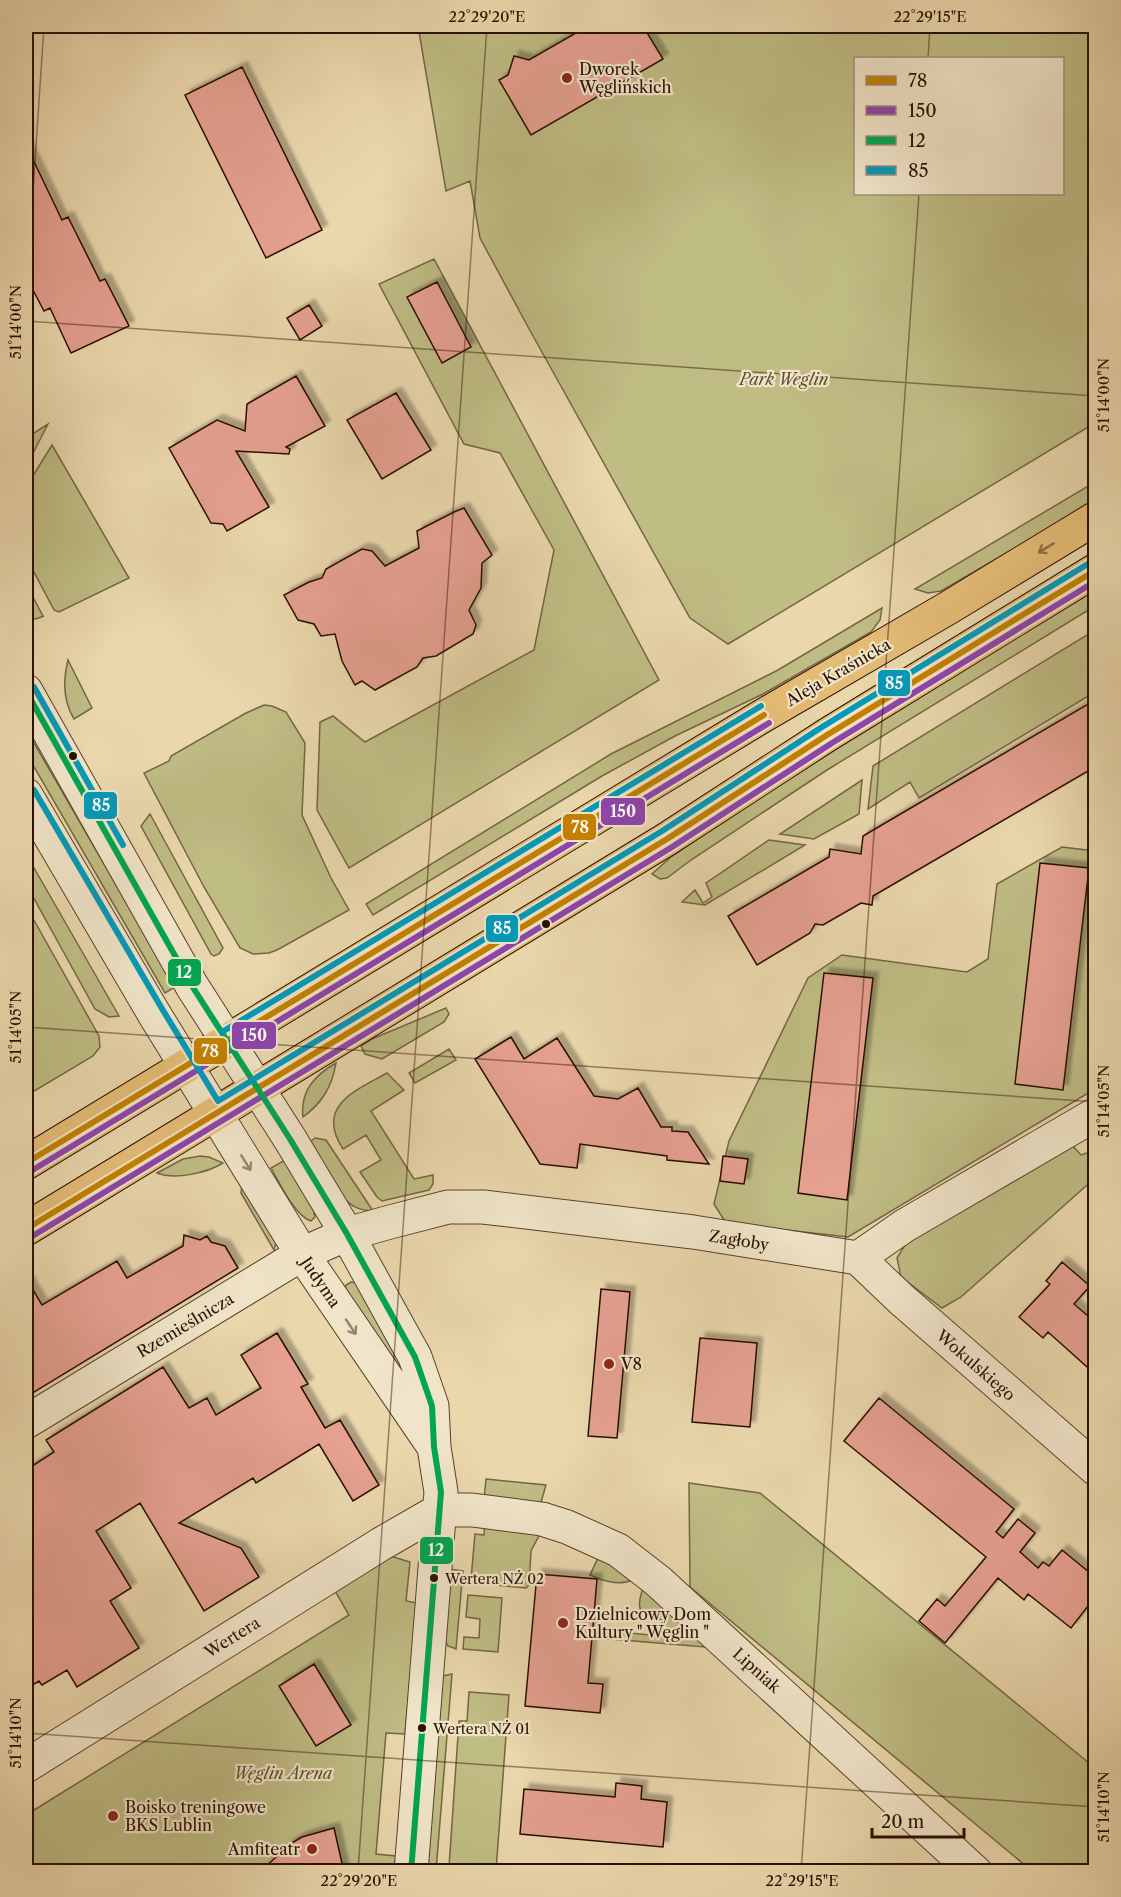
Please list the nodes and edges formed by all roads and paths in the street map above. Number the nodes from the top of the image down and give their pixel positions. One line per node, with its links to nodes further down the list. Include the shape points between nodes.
1 (1095, 518): 5 (main road, Aleja Kraśnicka, one-way to 5)
2 (1095, 570): 7 (main road, via 666,839)
3 (26, 691): 5 (street, Judyma, via 192,986)
4 (26, 795): 6 (street, Judyma)
5 (227, 1040): 6 (main road, Aleja Kraśnicka); 7 (street, Judyma)
6 (186, 1065): 8 (street, Judyma); 10 (main road, Aleja Kraśnicka)
7 (257, 1088): 8 (main road); 12 (street, Judyma)
8 (215, 1113): 11 (main road); 13 (street, Judyma, one-way to 13)
9 (1095, 1114): 14 (street, via 904,1226)
10 (26, 1163)
11 (26, 1229)
12 (347, 1234): 13 (street, Rzemieślnicza); 14 (street, Zagłoby, via 448,1207 483,1207 693,1232); 16 (street, Judyma, via 415,1357 432,1406)
13 (302, 1254): 15 (street, Rzemieślnicza); 16 (street, Judyma, one-way to 16)
14 (858, 1258): 17 (street, Wokulskiego)
15 (26, 1422)
16 (434, 1447): 18 (street, Judyma)
17 (1095, 1469)
18 (440, 1510): 19 (street, Wertera); 20 (street, Judyma); 21 (street, Lipniak, via 542,1519 618,1550 658,1581)
19 (26, 1766)
20 (411, 1872)
21 (975, 1872)

